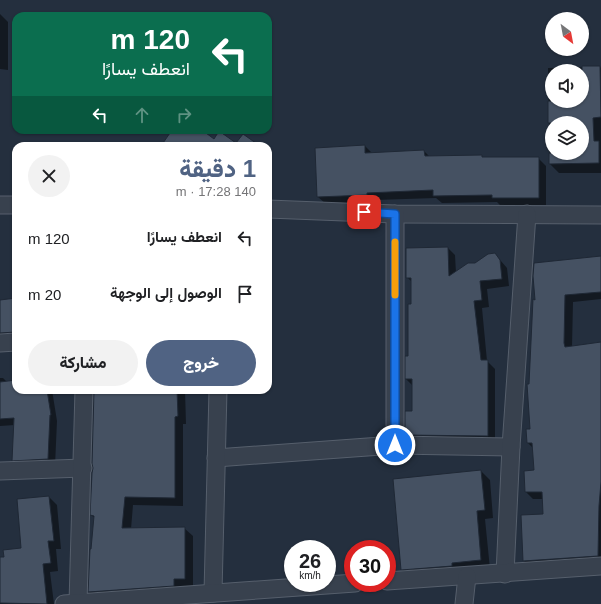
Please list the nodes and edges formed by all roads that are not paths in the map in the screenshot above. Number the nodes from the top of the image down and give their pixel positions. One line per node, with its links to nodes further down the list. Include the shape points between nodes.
1 (0, 205): 2 (street)
2 (12, 206)
3 (272, 209): 4 (street)
4 (395, 214): 5 (street); 11 (street)
5 (527, 214): 6 (street); 12 (street)
6 (601, 215)
7 (12, 342): 8 (street)
8 (0, 343)
9 (84, 394): 14 (street)
10 (218, 394): 13 (street)
11 (395, 445): 12 (street); 13 (street)
12 (511, 447): 17 (street)
13 (216, 458): 21 (street)
14 (83, 468): 15 (street); 22 (street)
15 (0, 471)
16 (601, 566): 17 (street)
17 (505, 574): 18 (street)
18 (467, 576): 19 (street); 23 (street)
19 (396, 580)
20 (344, 584): 21 (street)
21 (213, 593): 22 (street)
22 (71, 603)
23 (464, 604)

